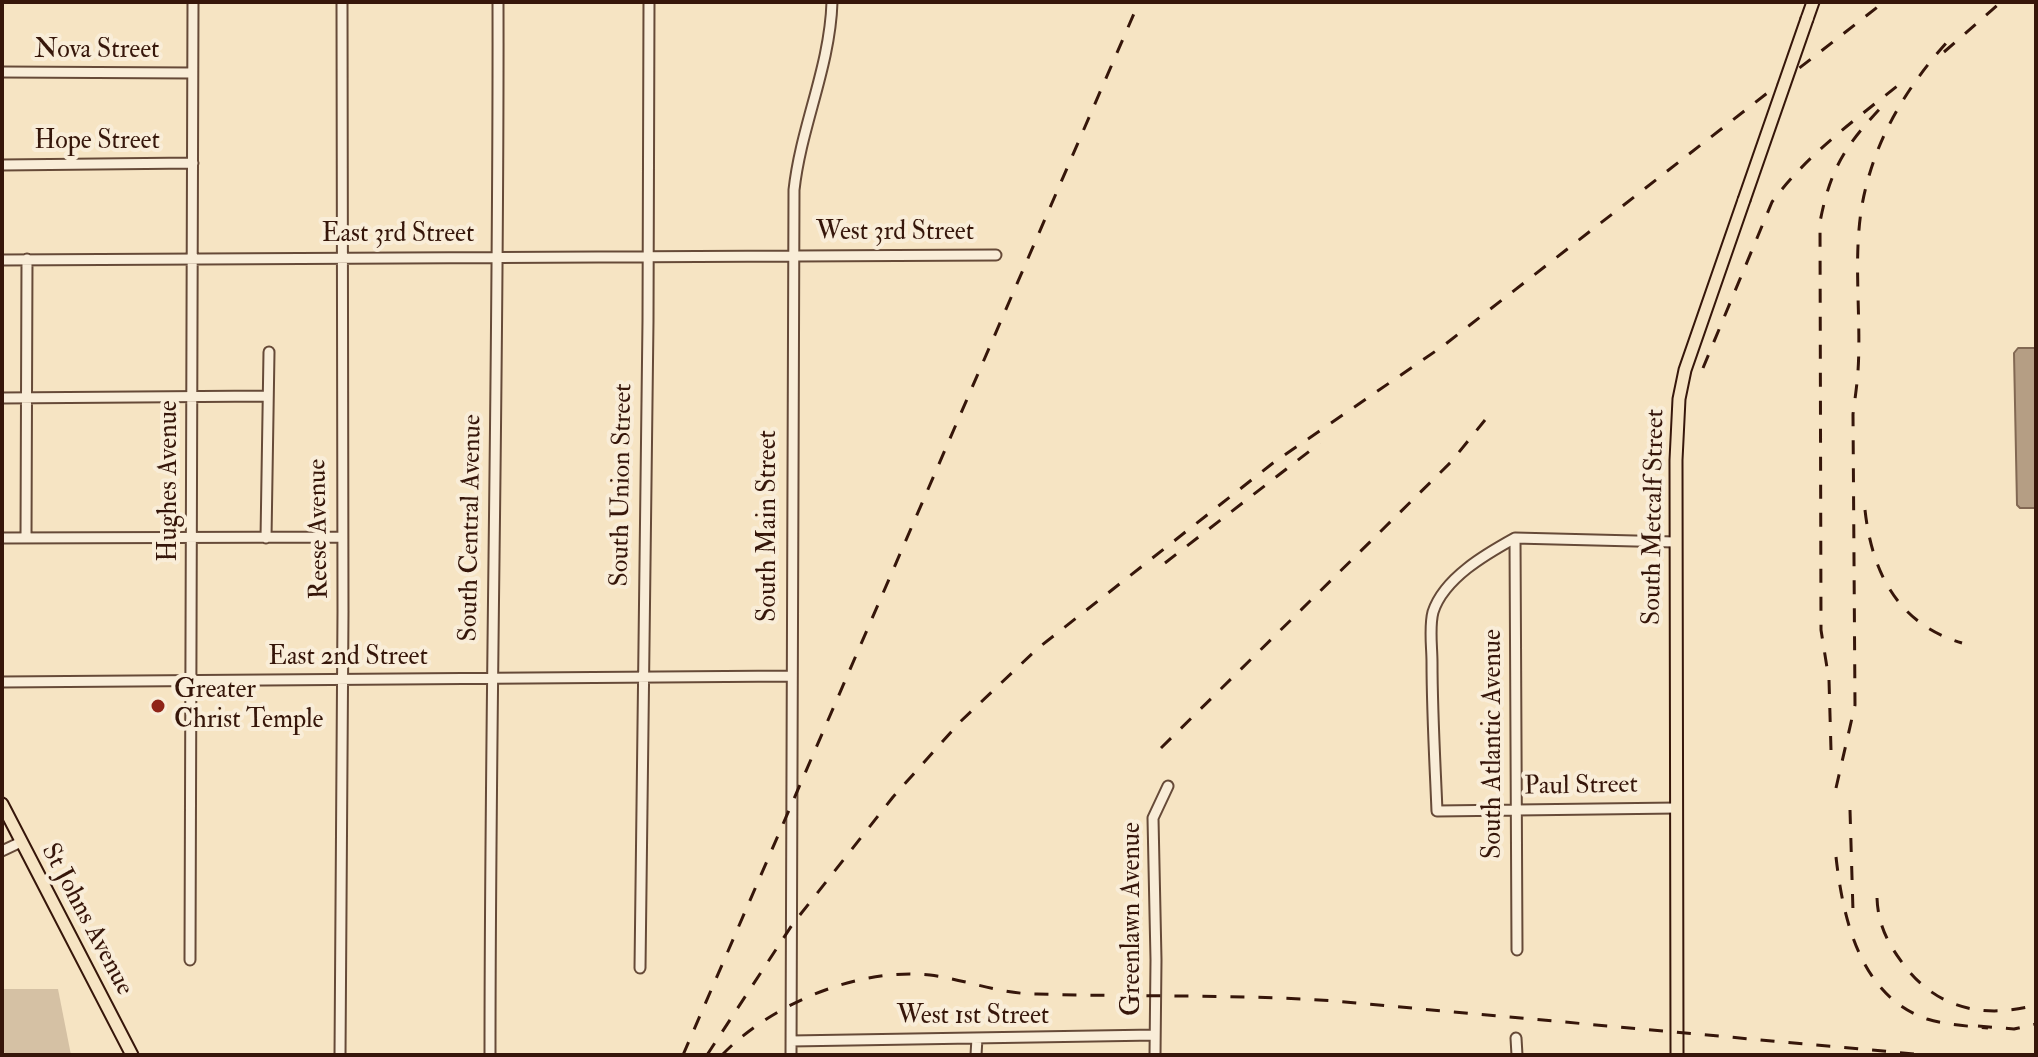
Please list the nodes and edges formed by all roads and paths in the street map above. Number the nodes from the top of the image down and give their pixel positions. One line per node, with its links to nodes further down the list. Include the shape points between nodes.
1 (193, 2): 8 (street, Hughes Avenue)
2 (342, 2): 16 (street, Reese Avenue)
3 (498, 2): 14 (street, South Central Avenue)
4 (649, 2): 13 (street, South Union Street)
5 (832, 2): 11 (street, South Main Street, via 825,59 797,163)
6 (1813, 2): 30 (main road, South Metcalf Street, bridge, via 1682,385)
7 (2, 72): 8 (street, Nova Street)
8 (192, 73): 9 (street, Hughes Avenue)
9 (193, 163): 10 (street, Hope Street); 15 (street, Hughes Avenue)
10 (2, 165)
11 (794, 255): 12 (street, West 3rd Street); 13 (street, East 3rd Street); 31 (street, South Main Street)
12 (996, 255)
13 (648, 256): 14 (street, East 3rd Street); 32 (street, South Union Street)
14 (499, 257): 16 (street, East 3rd Street); 33 (street, South Central Avenue)
15 (191, 258): 16 (street, East 3rd Street); 17 (street, East 3rd Street); 21 (street, Hughes Avenue)
16 (342, 258): 24 (street, Reese Avenue)
17 (27, 259): 18 (street, East 3rd Street); 23 (street)
18 (2, 260)
19 (269, 352): 20 (street)
20 (268, 396): 21 (street); 27 (street)
21 (192, 397): 23 (street); 29 (street, Hughes Avenue)
22 (2, 398): 23 (street)
23 (27, 398): 26 (street)
24 (341, 537): 27 (street); 35 (street, Reese Avenue)
25 (2, 538): 26 (street)
26 (26, 538): 29 (street)
27 (266, 538): 29 (street)
28 (1515, 538): 30 (street); 40 (street, South Atlantic Avenue); 40 (street, Paul Street, via 1445,592 1433,613 1432,650 1437,811)
29 (192, 539): 34 (street, Hughes Avenue)
30 (1675, 542): 39 (main road, South Metcalf Street)
31 (791, 676): 32 (street, East 2nd Street); 49 (street, South Main Street)
32 (642, 678): 33 (street, East 2nd Street); 45 (street, South Union Street)
33 (492, 679): 35 (street, East 2nd Street); 52 (street, South Central Avenue)
34 (190, 680): 35 (street, East 2nd Street); 36 (street, East 2nd Street); 44 (street, Hughes Avenue)
35 (341, 680): 51 (street, Reese Avenue)
36 (2, 682)
37 (1168, 786): 46 (street, Greenlawn Avenue, via 1153,818)
38 (2, 804): 41 (main road, St Johns Avenue)
39 (1677, 808): 40 (street, Paul Street); 57 (main road, South Metcalf Street)
40 (1516, 810): 43 (street, South Atlantic Avenue)
41 (21, 842): 42 (street); 50 (main road, St Johns Avenue)
42 (2, 851)
43 (1517, 950)
44 (190, 960)
45 (640, 968)
46 (1155, 1035): 47 (street, West 1st Street); 55 (street, Greenlawn Avenue)
47 (977, 1038): 49 (street, West 1st Street); 54 (street)
48 (1516, 1038): 56 (street)
49 (791, 1041): 53 (street, South Main Street)
50 (132, 1055)
51 (340, 1055)
52 (490, 1055)
53 (791, 1055)
54 (976, 1055)
55 (1155, 1055)
56 (1517, 1055)
57 (1677, 1055)

